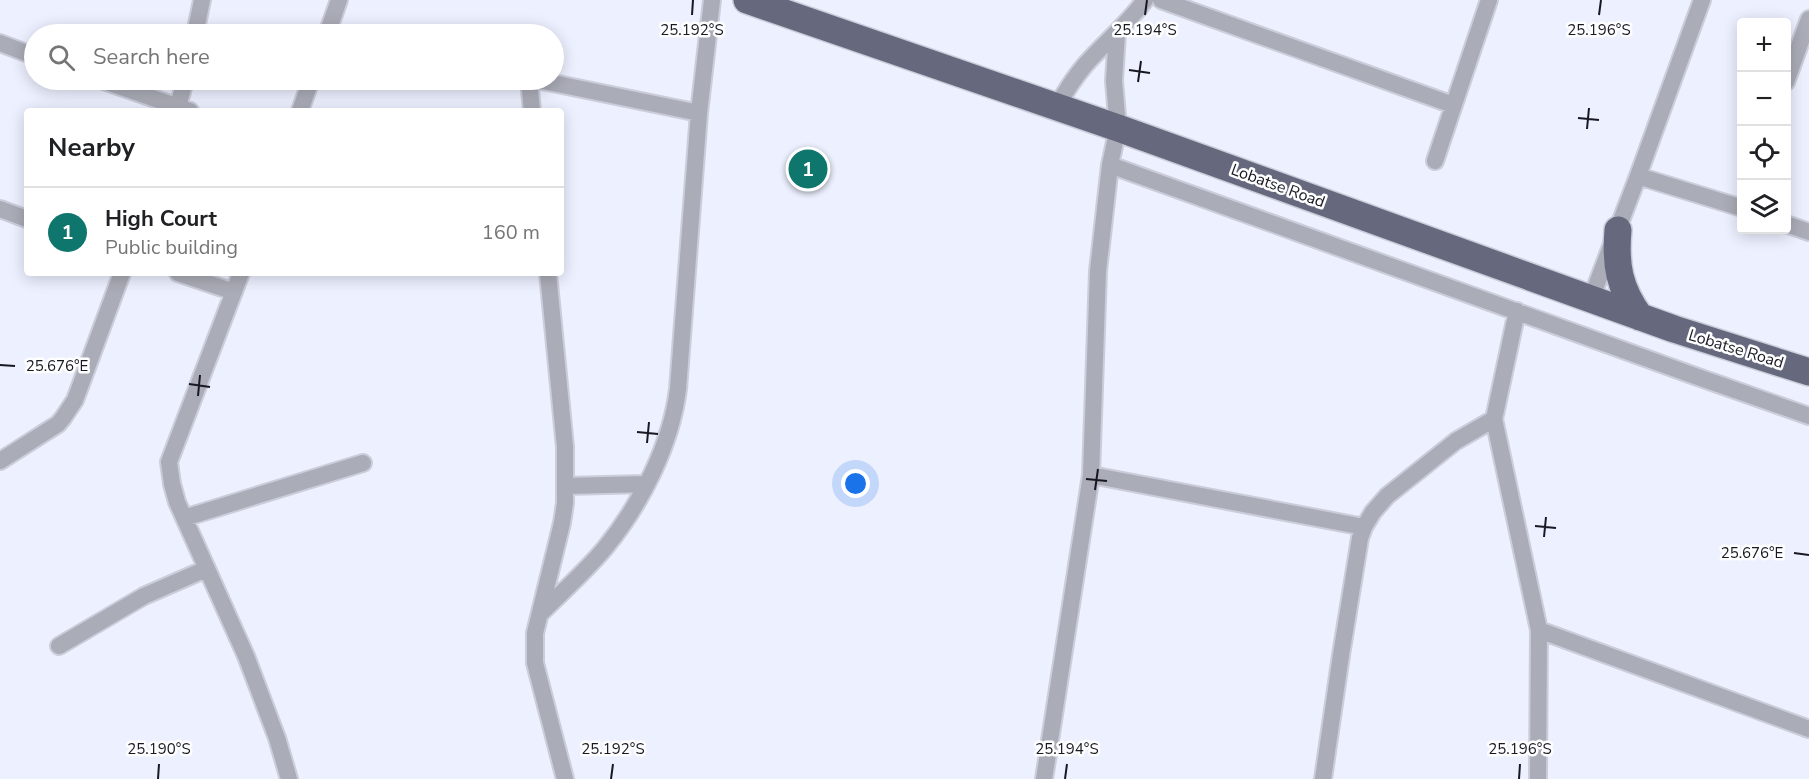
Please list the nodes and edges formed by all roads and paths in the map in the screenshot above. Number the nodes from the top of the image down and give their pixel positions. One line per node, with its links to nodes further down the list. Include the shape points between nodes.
1 (202, 0): 10 (street)
2 (339, 0): 11 (street)
3 (712, 0): 28 (street)
4 (747, 0): 23 (highway, Lobatse Road)
5 (1146, 0): 12 (street)
6 (1161, 0): 22 (street)
7 (1489, 0): 22 (street)
8 (1702, 0): 32 (street)
9 (1809, 19): 13 (street)
10 (197, 24)
11 (335, 24)
12 (1117, 33): 23 (street, via 1084,65); 29 (street, via 1114,81)
13 (1805, 40): 16 (street)
14 (0, 44): 15 (street)
15 (24, 52)
16 (1791, 72)
17 (564, 85): 28 (street)
18 (130, 90): 24 (street)
19 (185, 90): 25 (street)
20 (307, 90): 26 (street)
21 (530, 90): 27 (street)
22 (1453, 105): 30 (street)
23 (1057, 107): 29 (highway, Lobatse Road)
24 (181, 108)
25 (184, 108)
26 (301, 108)
27 (532, 108)
28 (699, 112): 53 (street, via 677,399 665,445)
29 (1118, 128): 31 (street); 44 (highway, Lobatse Road)
30 (1435, 161)
31 (1110, 165): 45 (street); 52 (street, via 1098,271)
32 (1638, 176): 33 (street); 37 (street)
33 (1737, 206)
34 (0, 209): 35 (street)
35 (24, 218)
36 (1791, 226): 38 (street)
37 (1618, 230): 44 (street); 46 (highway, via 1622,286)
38 (1809, 232)
39 (121, 276): 50 (street, via 68,411 58,424)
40 (187, 276): 43 (street)
41 (240, 276): 43 (street)
42 (548, 276): 54 (street, via 565,447)
43 (234, 292): 55 (street, via 169,462 174,494)
44 (1591, 299): 46 (highway, Lobatse Road)
45 (1517, 311): 48 (street); 49 (street)
46 (1640, 317): 47 (highway, Lobatse Road)
47 (1809, 372)
48 (1809, 416)
49 (1494, 419): 56 (street, via 1456,441 1387,496); 59 (street)
50 (0, 461)
51 (363, 463): 55 (street)
52 (1091, 475): 56 (street); 64 (street)
53 (646, 484): 54 (street); 58 (street, via 604,549)
54 (565, 486): 58 (street, via 562,523)
55 (184, 518): 57 (street)
56 (1364, 527): 65 (street)
57 (206, 569): 60 (street, via 144,596); 62 (street, via 246,656)
58 (540, 614): 63 (street, via 535,633 535,663)
59 (1539, 630): 61 (street); 66 (street)
60 (59, 646)
61 (1809, 729)
62 (289, 779)
63 (565, 779)
64 (1044, 779)
65 (1323, 779)
66 (1538, 779)

